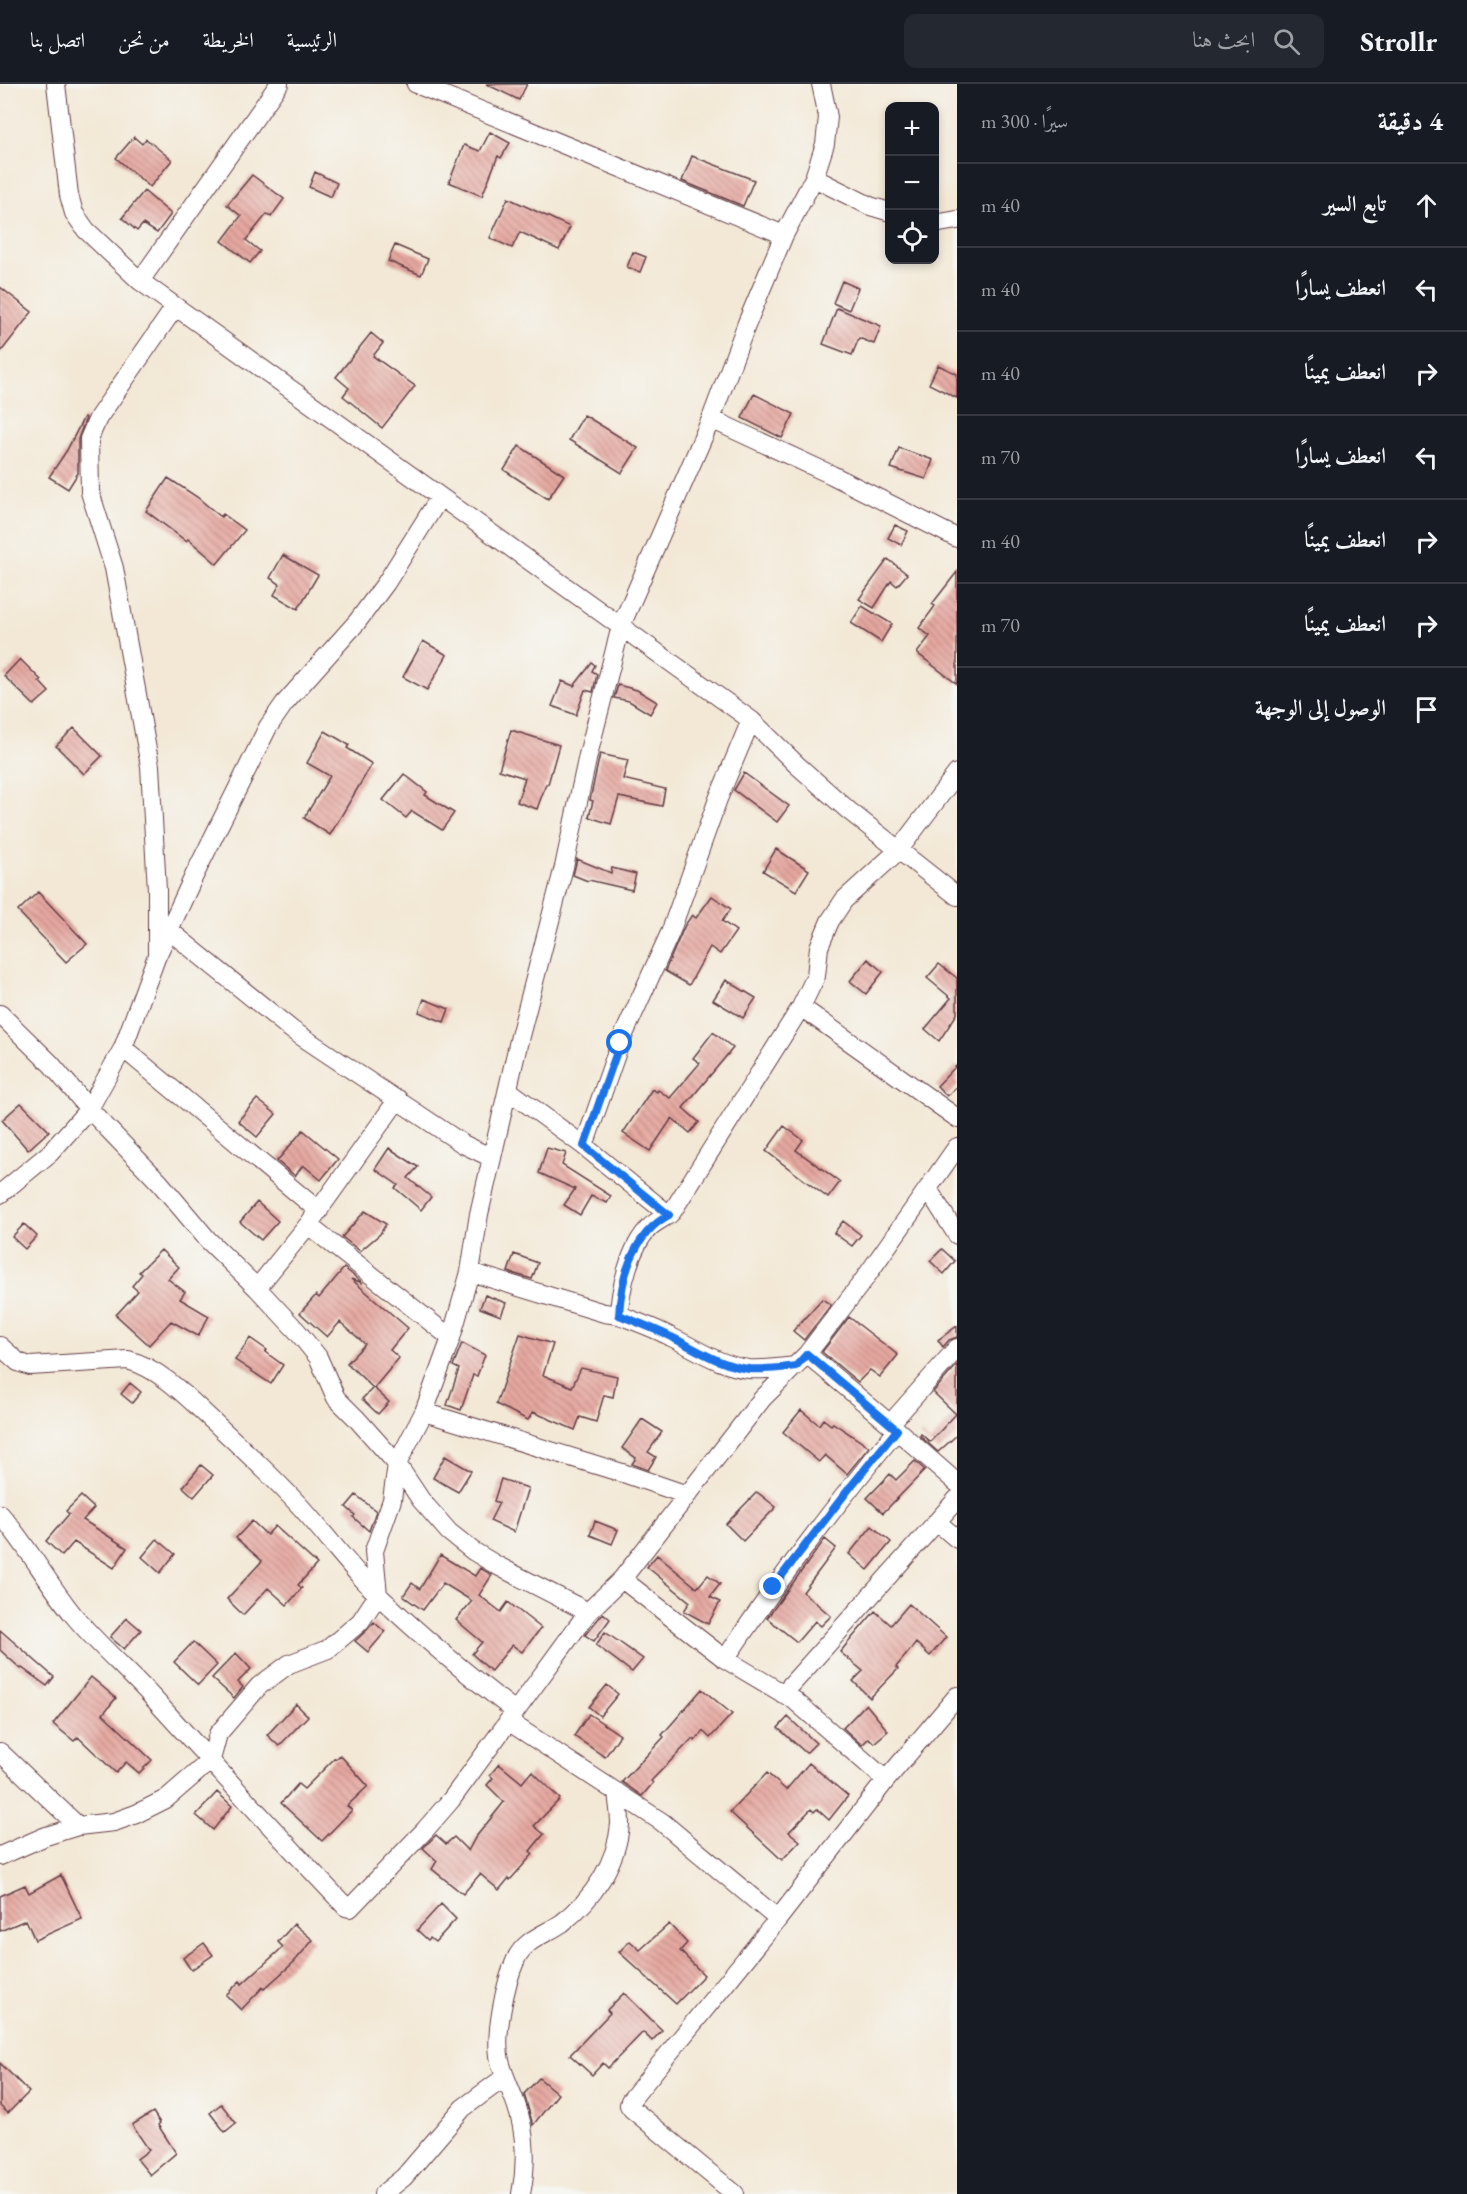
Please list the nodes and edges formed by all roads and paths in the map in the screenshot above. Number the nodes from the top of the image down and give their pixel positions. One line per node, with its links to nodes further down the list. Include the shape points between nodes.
1 (56, 84): 10 (street, via 74,213 86,230)
2 (279, 84): 10 (street)
3 (416, 84): 9 (street)
4 (821, 84): 5 (street, via 828,117 825,144)
5 (814, 178): 6 (street); 9 (street)
6 (885, 210)
7 (957, 220): 8 (street)
8 (939, 223)
9 (784, 235): 12 (street)
10 (140, 281): 11 (street)
11 (175, 307): 13 (street); 21 (street, via 98,418 88,439 90,492 114,568 150,766 157,890)
12 (711, 419): 14 (street); 15 (street)
13 (440, 497): 15 (street); 20 (street, via 357,622 268,727)
14 (957, 538)
15 (621, 626): 16 (street); 25 (street)
16 (751, 720): 18 (street, via 824,789); 29 (street, via 670,933 620,1043)
17 (957, 773): 18 (street)
18 (898, 850): 19 (street); 22 (street, via 844,900 830,921 819,947 816,976)
19 (957, 896)
20 (170, 931): 21 (street); 26 (street, via 292,1030)
21 (156, 958): 24 (street)
22 (801, 1006): 28 (street); 34 (street)
23 (0, 1014): 27 (street, via 51,1064)
24 (123, 1048): 27 (street); 35 (street)
25 (508, 1090): 29 (street); 31 (street)
26 (398, 1099): 31 (street, via 464,1144); 35 (street)
27 (89, 1109): 33 (street, via 50,1153); 38 (street)
28 (957, 1118)
29 (584, 1146): 34 (street)
30 (957, 1147): 32 (street)
31 (492, 1158): 37 (street)
32 (928, 1189): 36 (street); 43 (street)
33 (0, 1194)
34 (669, 1215): 39 (street, via 650,1227 636,1249 620,1293)
35 (313, 1218): 38 (street); 40 (street)
36 (957, 1235)
37 (470, 1272): 39 (street); 40 (street)
38 (257, 1288): 46 (street, via 318,1357 336,1398)
39 (619, 1315): 43 (street, via 729,1365 770,1369)
40 (450, 1338): 44 (street)
41 (0, 1346): 54 (street, via 18,1362 30,1366 128,1360 152,1370 233,1440 305,1512)
42 (957, 1348): 45 (street)
43 (801, 1360): 45 (street); 48 (street, via 762,1399)
44 (424, 1412): 46 (street); 48 (street)
45 (894, 1427): 47 (street); 56 (street, via 773,1587)
46 (397, 1464): 54 (street, via 392,1500 374,1551); 55 (street, via 434,1516 473,1551)
47 (957, 1484)
48 (687, 1495): 53 (street)
49 (957, 1499): 51 (street)
50 (0, 1514): 61 (street, via 73,1615)
51 (937, 1522): 52 (street); 57 (street)
52 (957, 1539)
53 (622, 1579): 55 (street); 56 (street)
54 (378, 1595): 59 (street); 61 (street, via 360,1622 328,1649 289,1664 259,1686 218,1734)
55 (588, 1612): 59 (street)
56 (725, 1659): 57 (street)
57 (783, 1694): 62 (street)
58 (957, 1696): 62 (street)
59 (512, 1716): 61 (street, via 451,1800 350,1908); 63 (street)
60 (0, 1752): 64 (street)
61 (211, 1760): 64 (street, via 178,1791 150,1808 114,1822)
62 (886, 1780): 66 (street)
63 (617, 1792): 66 (street, via 690,1844); 67 (street, via 618,1842 598,1886 562,1922 523,1947 516,1958 499,2041)
64 (78, 1826): 65 (street)
65 (0, 1856)
66 (778, 1919): 70 (street, via 629,2105)
67 (505, 2077): 68 (street, via 464,2108 404,2177); 69 (street, via 522,2126)
68 (383, 2194)
69 (520, 2194)
70 (735, 2194)

